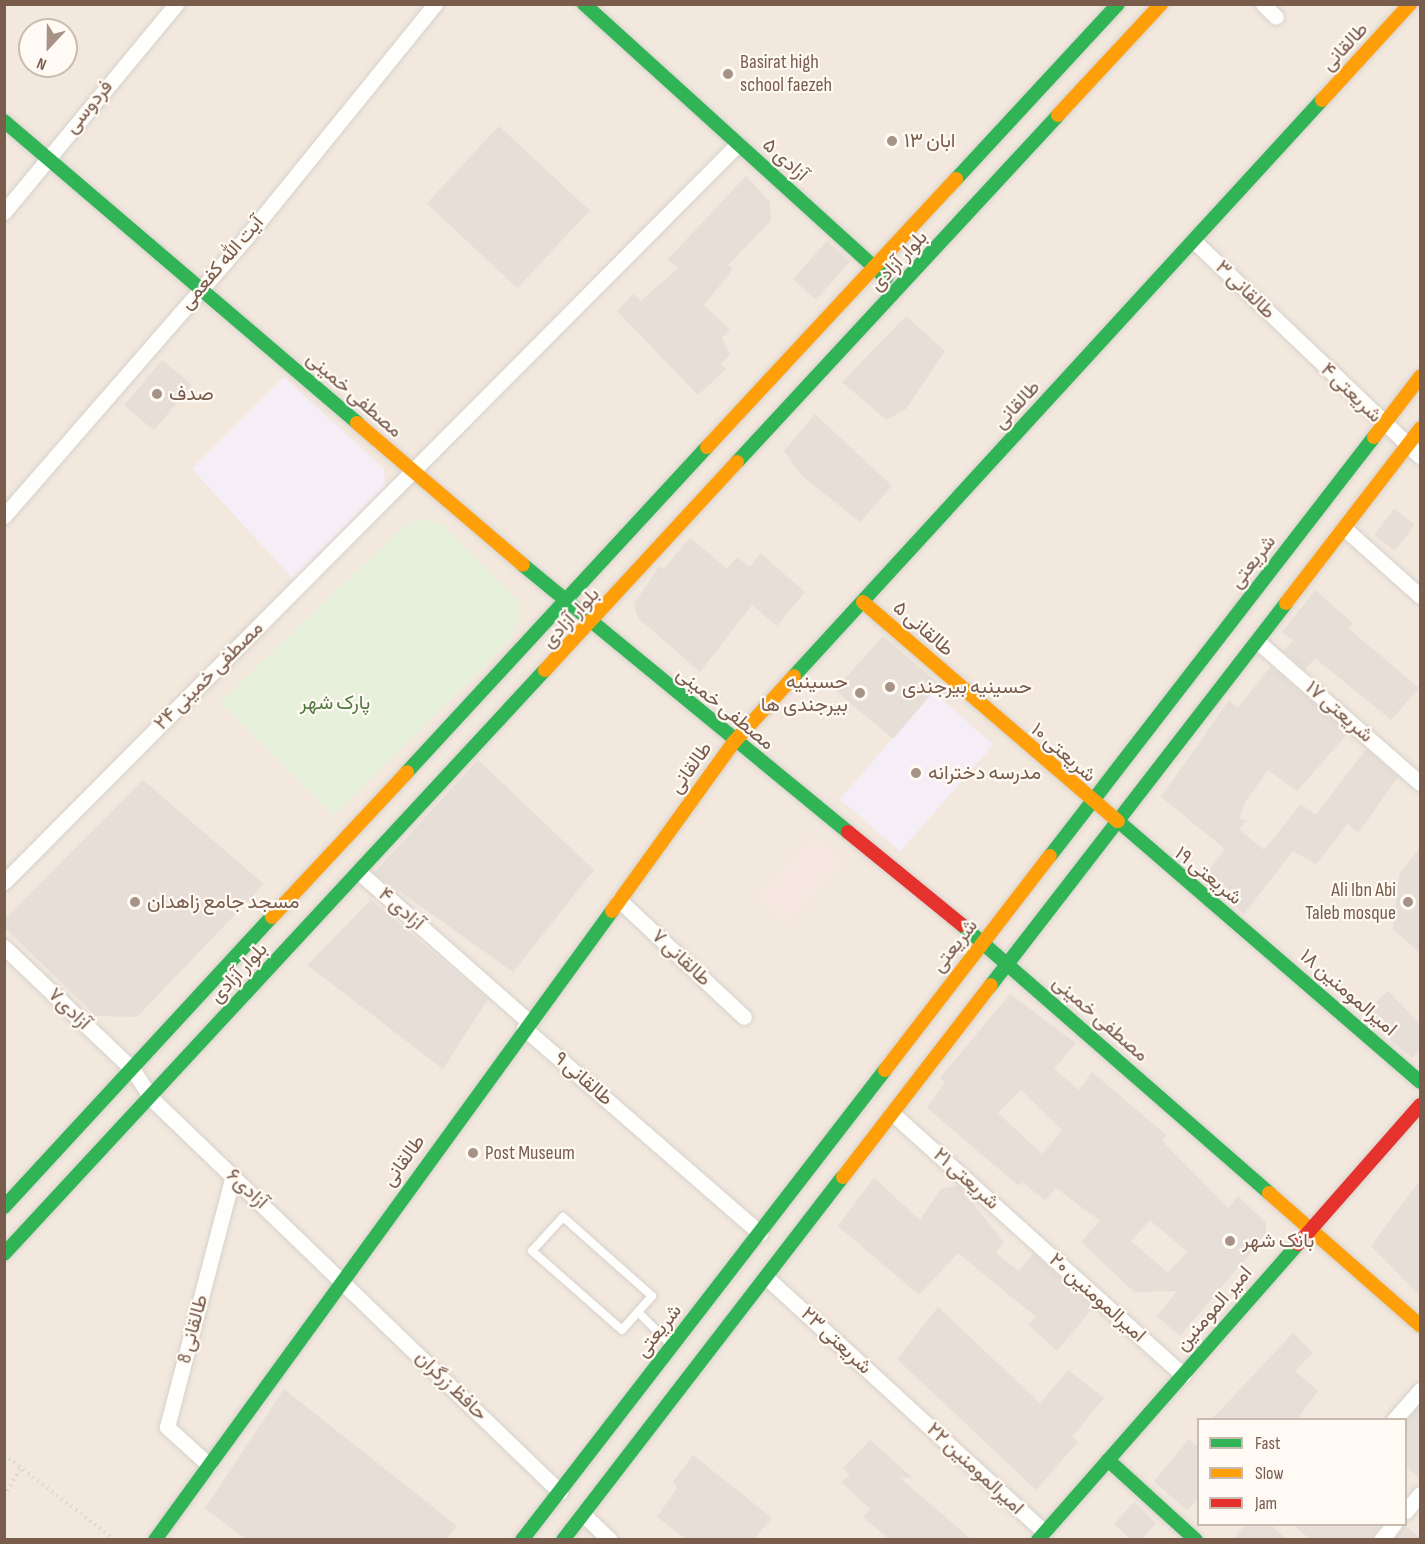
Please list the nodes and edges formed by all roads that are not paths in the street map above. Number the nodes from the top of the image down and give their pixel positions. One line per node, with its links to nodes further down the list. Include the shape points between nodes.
1 (176, 4): 11 (street, فردوسی)
2 (435, 4): 15 (street, آیت الله کفعمی)
3 (584, 4): 10 (main road, آزادی ۵)
4 (1118, 4): 14 (main road, بلوار آزادی)
5 (1161, 4): 16 (main road, بلوار آزادی)
6 (1263, 4): 8 (street)
7 (1410, 4): 13 (main road, طالقانی)
8 (1276, 17)
9 (4, 121): 11 (main road, مصطفی خمینی)
10 (738, 144): 14 (main road, آزادی ۵); 23 (street, مصطفی خمینی ۲۴)
11 (47, 158): 12 (street, فردوسی); 15 (main road, مصطفی خمینی)
12 (4, 212)
13 (1194, 240): 17 (street, طالقانی ۳); 27 (main road, طالقانی)
14 (876, 270): 16 (main road, آزادی ۵); 28 (main road, بلوار آزادی)
15 (200, 288): 23 (main road, مصطفی خمینی); 24 (street, آیت الله کفعمی)
16 (898, 291): 29 (main road, بلوار آزادی)
17 (1295, 339): 19 (street, شریعتی ۴)
18 (1420, 377): 19 (main road, شریعتی)
19 (1384, 424): 21 (street, شریعتی ۴); 34 (main road, شریعتی)
20 (1420, 429): 21 (main road)
21 (1408, 445): 22 (street, شریعتی ۴); 25 (main road)
22 (1420, 456)
23 (412, 471): 28 (main road, مصطفی خمینی); 37 (street, مصطفی خمینی ۲۴)
24 (4, 516)
25 (1344, 528): 26 (street); 30 (main road)
26 (1420, 596)
27 (863, 602): 31 (main road, طالقانی ۵); 32 (main road, طالقانی)
28 (568, 604): 29 (main road, مصطفی خمینی); 45 (main road, بلوار آزادی)
29 (592, 624): 32 (main road, مصطفی خمینی); 36 (main road, بلوار آزادی)
30 (1257, 641): 33 (street, شریعتی ۱۷); 35 (main road)
31 (984, 709): 34 (main road, شریعتی ۱۰)
32 (734, 742): 38 (main road, طالقانی); 39 (main road, مصطفی خمینی)
33 (1420, 783)
34 (1090, 803): 35 (main road, شریعتی ۱۰); 39 (main road, شریعتی)
35 (1114, 824): 41 (main road, شریعتی ۱۹); 42 (main road)
36 (359, 872): 44 (street, آزادی ۴); 47 (main road, بلوار آزادی)
37 (4, 882)
38 (619, 900): 43 (street, طالقانی ۷); 44 (main road, طالقانی)
39 (983, 942): 42 (main road, مصطفی خمینی); 53 (main road, شریعتی)
40 (4, 947): 45 (street, آزادی۷)
41 (1277, 957): 46 (main road, امیرالمومنین ۱۸)
42 (1006, 963): 49 (main road); 52 (main road, مصطفی خمینی)
43 (744, 1017)
44 (526, 1025): 53 (street, طالقانی ۹); 57 (main road, طالقانی)
45 (133, 1070): 47 (street, آزادی۷); 51 (main road, بلوار آزادی)
46 (1420, 1082)
47 (151, 1098): 50 (street, آزادی۶); 55 (main road, بلوار آزادی)
48 (1420, 1105): 52 (main road, امیر المومنین)
49 (892, 1113): 54 (street, شریعتی ۲۱); 56 (main road)
50 (233, 1176): 57 (street, آزادی۶); 66 (street, طالقانی 8, via 167,1427)
51 (4, 1207)
52 (1311, 1229): 59 (main road, مصطفی خمینی); 61 (main road, امیر المومنین)
53 (760, 1233): 60 (main road, شریعتی)
54 (1039, 1245): 61 (street, امیرالمومنین ۲۰)
55 (4, 1254)
56 (766, 1276): 63 (street, شریعتی ۲۳); 68 (main road)
57 (342, 1280): 66 (main road, طالقانی); 67 (street, حافظ زرگران)
58 (638, 1312): 58 (lane, via 622,1330 532,1251 563,1217 652,1296); 60 (lane)
59 (1420, 1325)
60 (672, 1346): 67 (main road, شریعتی)
61 (1183, 1375): 65 (main road, امیر المومنین)
62 (1420, 1390): 64 (street)
63 (907, 1406): 70 (street, امیرالمومنین ۲۲)
64 (1395, 1418)
65 (1108, 1460): 70 (main road, امیر المومنین); 75 (main road)
66 (209, 1465): 71 (main road, طالقانی)
67 (560, 1492): 72 (main road, شریعتی)
68 (583, 1514): 73 (main road); 74 (street)
69 (1392, 1526): 76 (street)
70 (1041, 1536)
71 (155, 1539)
72 (522, 1539)
73 (563, 1539)
74 (610, 1539)
75 (1196, 1539)
76 (1381, 1539)

